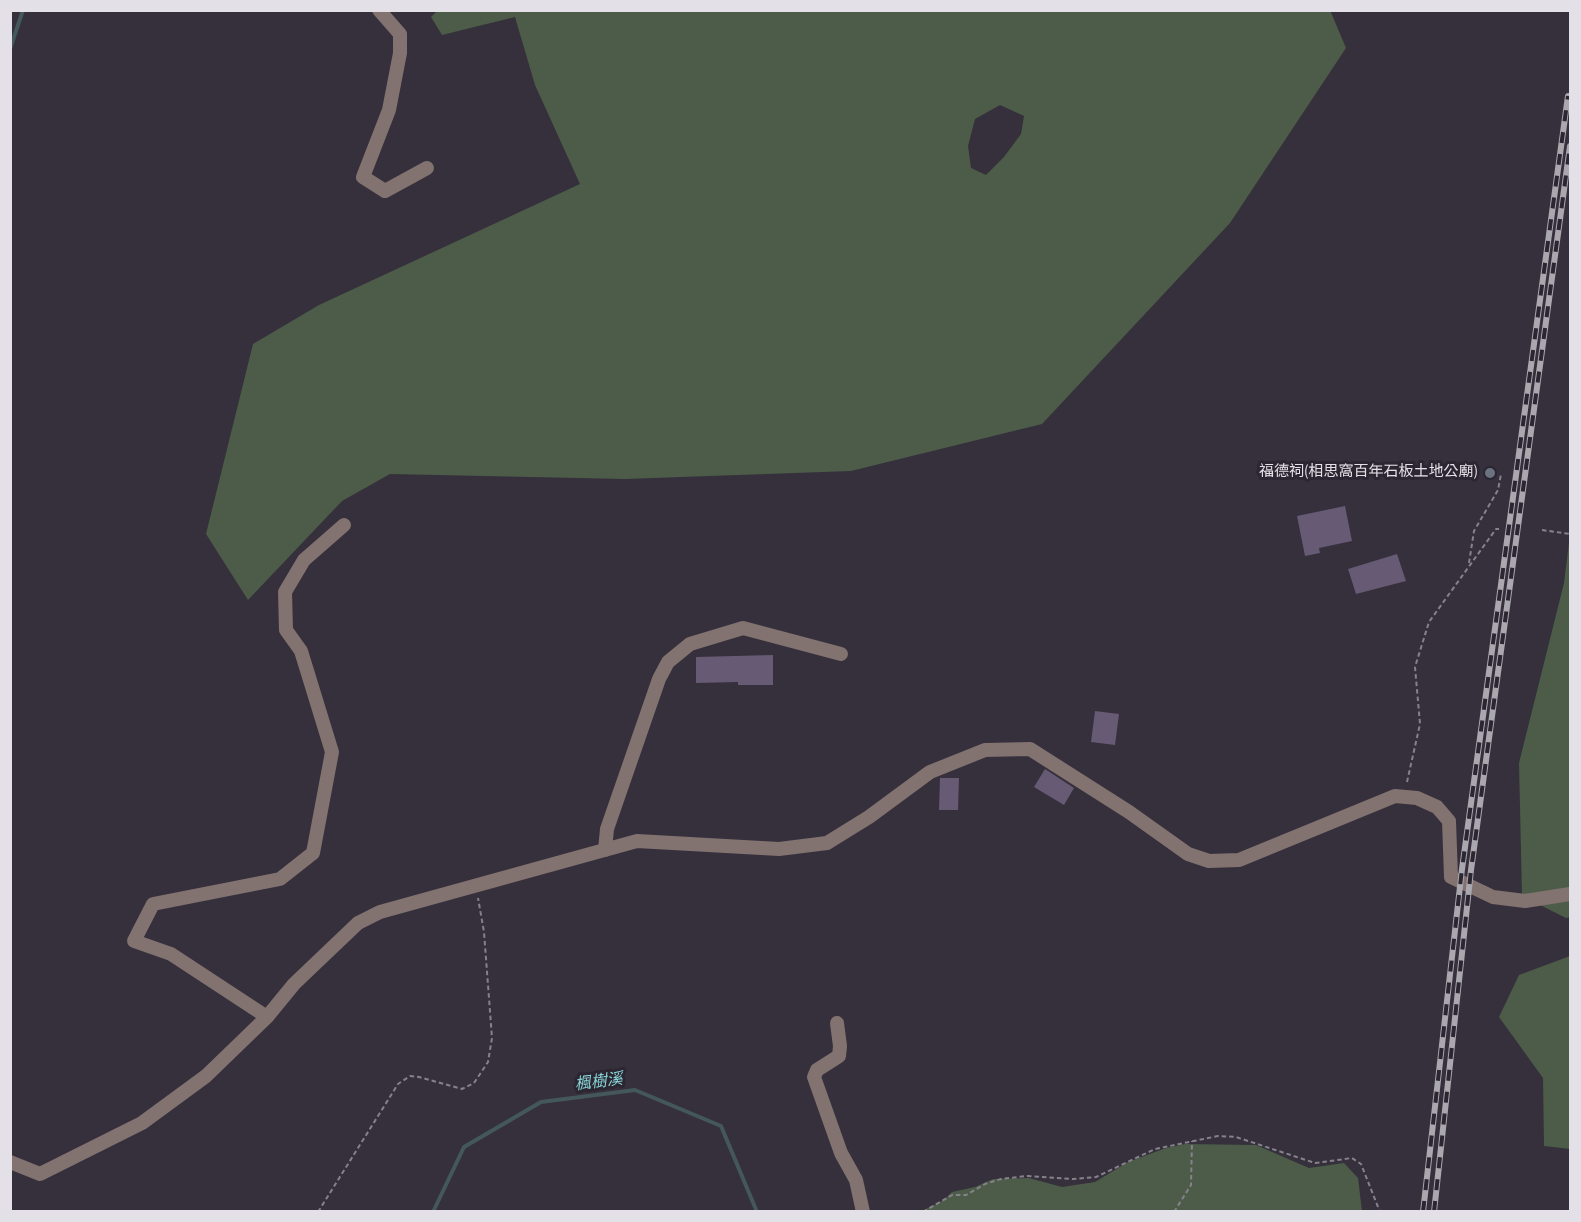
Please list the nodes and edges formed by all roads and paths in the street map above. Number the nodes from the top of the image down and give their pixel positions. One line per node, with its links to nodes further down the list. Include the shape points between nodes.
1 (379, 10): 2 (street, via 400,34 400,53 389,110 363,177 385,191)
2 (427, 168)
3 (1501, 474): 8 (path, via 1498,490 1474,531)
4 (344, 525): 14 (street, via 304,560 285,592 286,630 301,651 332,752 313,853 280,879 153,904 134,941 171,954)
5 (1499, 529): 8 (path)
6 (1542, 530): 7 (path)
7 (1570, 534)
8 (1468, 566): 10 (path, via 1429,622 1414,667 1420,724)
9 (841, 654): 11 (street, via 743,628 690,644 668,662 658,679 607,829)
10 (1404, 797): 11 (street, via 1395,796 1239,860 1209,861 1188,854 1030,749 985,750 930,772 827,843 779,849 638,841); 13 (street, via 1418,798 1437,807 1449,820 1451,877 1493,897 1525,902)
11 (605, 850): 12 (street)
12 (476, 884): 14 (street, via 380,912 358,923 294,984); 18 (path, via 492,1038 488,1062 474,1083 462,1089 410,1076 398,1084)
13 (1570, 894)
14 (267, 1017): 17 (street, via 206,1076 142,1123 40,1174)
15 (837, 1023): 19 (street, via 839,1056 817,1070 814,1077 841,1153 856,1180)
16 (1192, 1141): 20 (path, via 1155,1149 1096,1177 1000,1179 966,1195 952,1195); 21 (path, via 1191,1185); 22 (path, via 1236,1137 1315,1162 1352,1158 1360,1164)
17 (10, 1162)
18 (318, 1212)
19 (863, 1212)
20 (923, 1212)
21 (1174, 1212)
22 (1380, 1212)

